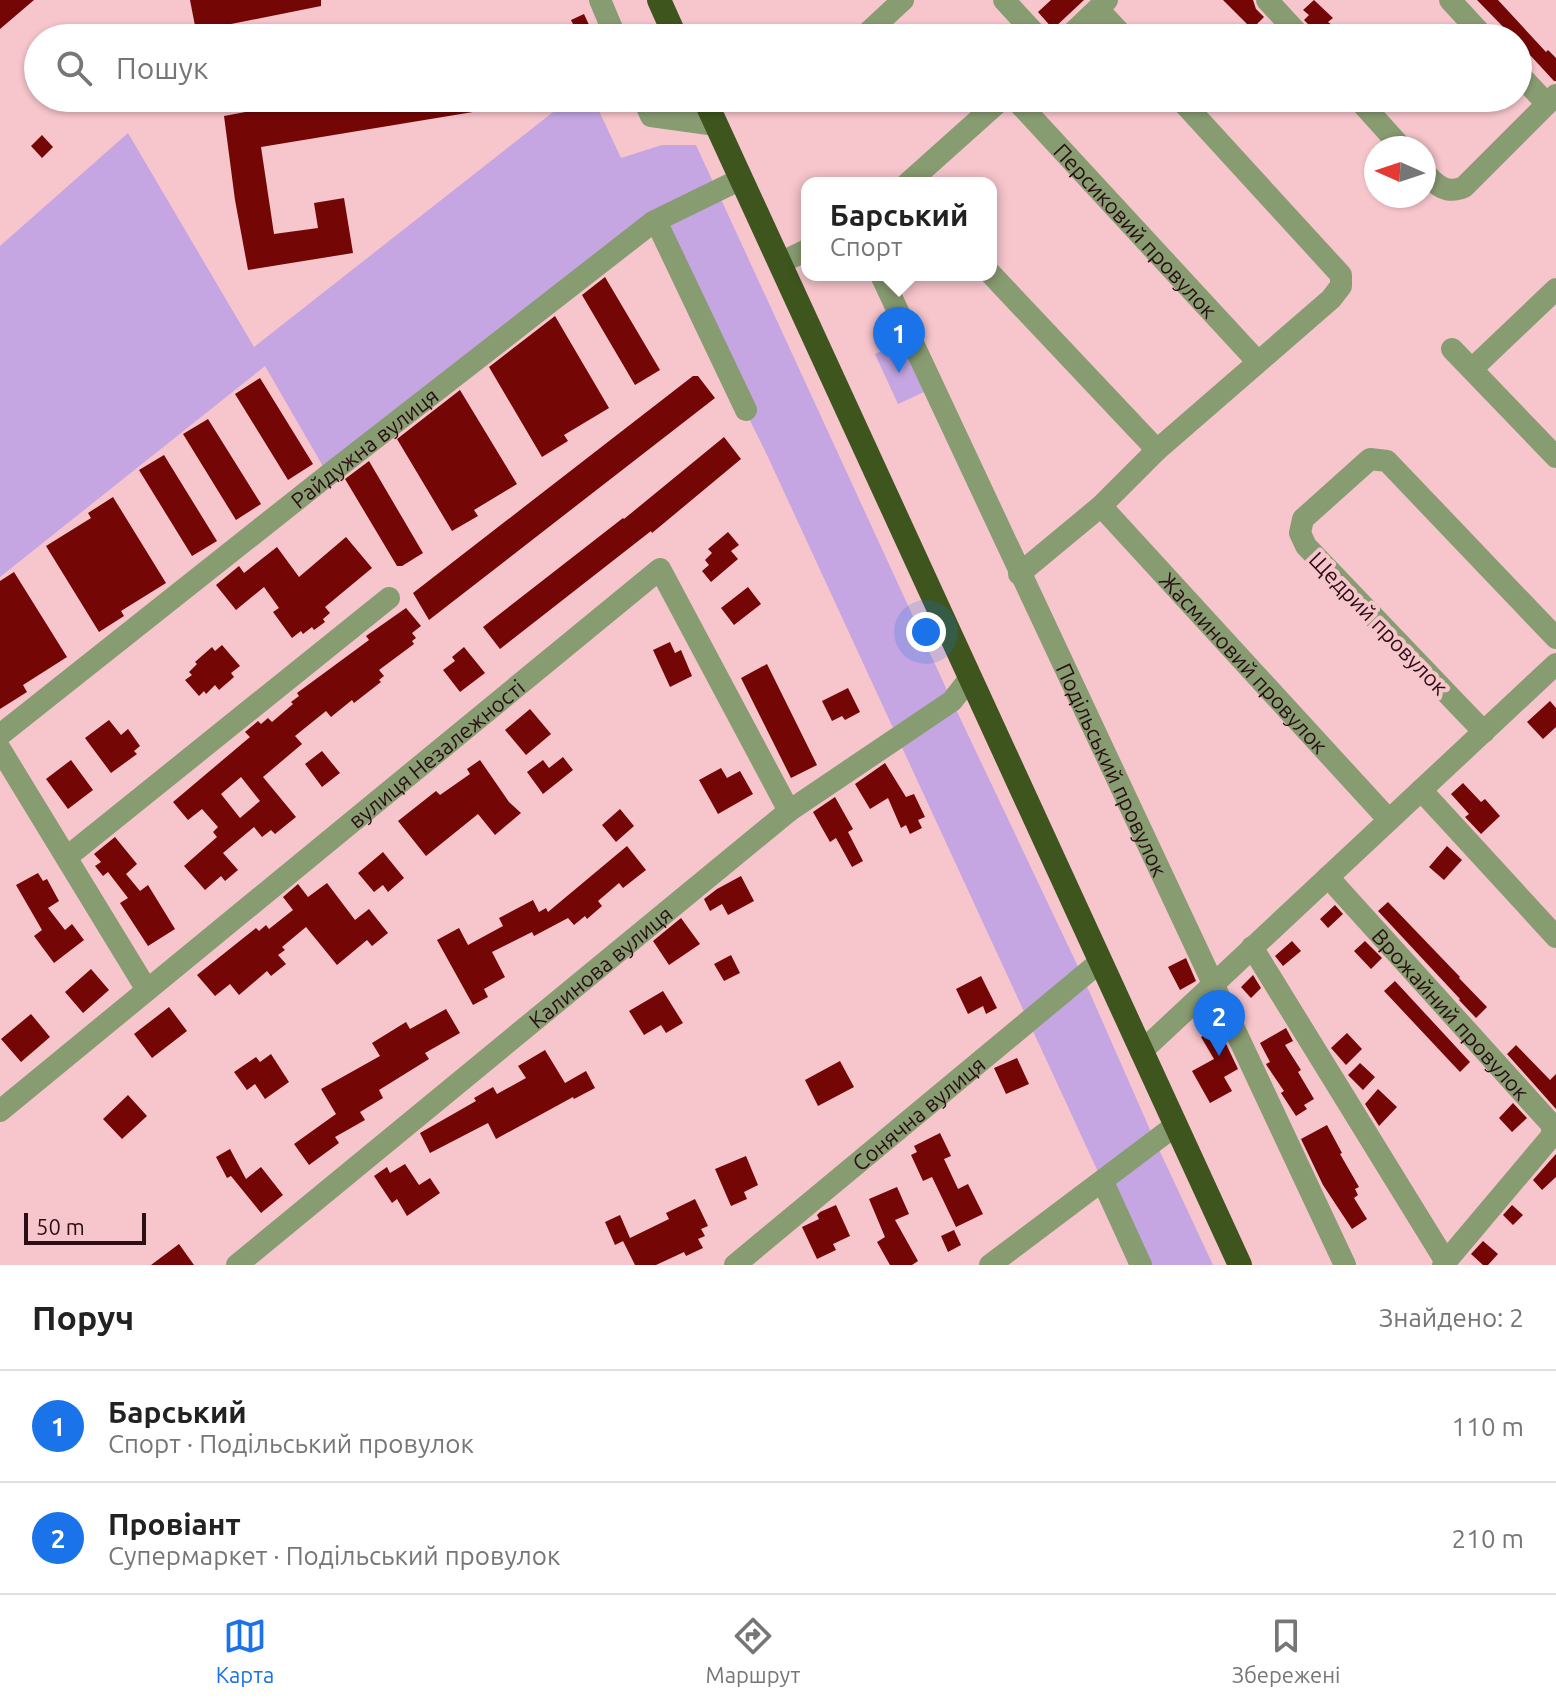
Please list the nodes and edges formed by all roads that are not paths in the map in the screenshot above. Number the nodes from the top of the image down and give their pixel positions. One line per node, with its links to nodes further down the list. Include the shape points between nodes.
1 (600, 0): 8 (street)
2 (659, 0): 9 (highway)
3 (903, 0): 10 (street)
4 (1004, 0): 11 (street)
5 (1267, 0): 14 (street)
6 (1450, 0): 15 (street)
7 (1103, 4): 12 (street); 13 (street)
8 (610, 24)
9 (670, 24)
10 (877, 24)
11 (1026, 24)
12 (1082, 24)
13 (1116, 24)
14 (1289, 24)
15 (1472, 24)
16 (1532, 84): 17 (street)
17 (1551, 99): 28 (street, via 1464,187 1450,191)
18 (649, 112): 24 (street)
19 (710, 112): 24 (highway)
20 (987, 112): 26 (street)
21 (1027, 112): 36 (street, Персиковий провулок)
22 (1192, 112): 36 (street, via 1341,275 1341,286 1331,299)
23 (1370, 112): 25 (street)
24 (716, 125): 27 (highway)
25 (1391, 136)
26 (915, 177)
27 (741, 179): 29 (street, Райдужна вулиця); 31 (highway)
28 (1436, 183)
29 (656, 221): 38 (street); 48 (street, Райдужна вулиця)
30 (801, 253): 31 (street)
31 (780, 263): 45 (highway)
32 (997, 280): 39 (street)
33 (884, 281): 42 (street, Подільський провулок)
34 (1556, 289): 37 (street)
35 (1452, 349): 37 (street)
36 (1257, 361): 39 (street)
37 (1472, 369): 40 (street)
38 (746, 410)
39 (1157, 450): 41 (street)
40 (1556, 457)
41 (1101, 506): 42 (street); 52 (street, Жасминовий провулок)
42 (1019, 574): 58 (street, Подільський провулок)
43 (389, 598): 53 (street)
44 (1556, 638): 47 (street, Щедрий провулок, via 1387,461 1370,459 1303,519 1300,533 1306,546)
45 (970, 678): 51 (street, Калинова вулиця, via 952,701); 57 (highway)
46 (1551, 678): 47 (street)
47 (1484, 732): 50 (street)
48 (0, 735)
49 (0, 749): 53 (street)
50 (1421, 790): 52 (street); 55 (street)
51 (789, 811): 59 (street, вулиця Незалежності, via 660,569); 65 (street, Калинова вулиця)
52 (1389, 820): 54 (street)
53 (67, 857): 59 (street)
54 (1328, 877): 56 (street); 64 (street, Врожайний провулок, via 1552,1125 1550,1138)
55 (1556, 937)
56 (1252, 947): 58 (street); 64 (street, Врожайний провулок)
57 (1101, 961): 60 (highway); 66 (street, Сонячна вулиця)
58 (1213, 984): 60 (street); 70 (street, Подільський провулок)
59 (147, 990): 61 (street, вулиця Незалежності)
60 (1141, 1052): 62 (highway)
61 (0, 1111)
62 (1176, 1125): 63 (street); 69 (highway)
63 (1103, 1182): 67 (street); 68 (street)
64 (1444, 1264)
65 (237, 1265)
66 (735, 1265)
67 (990, 1265)
68 (1141, 1265)
69 (1240, 1265)
70 (1345, 1265)

